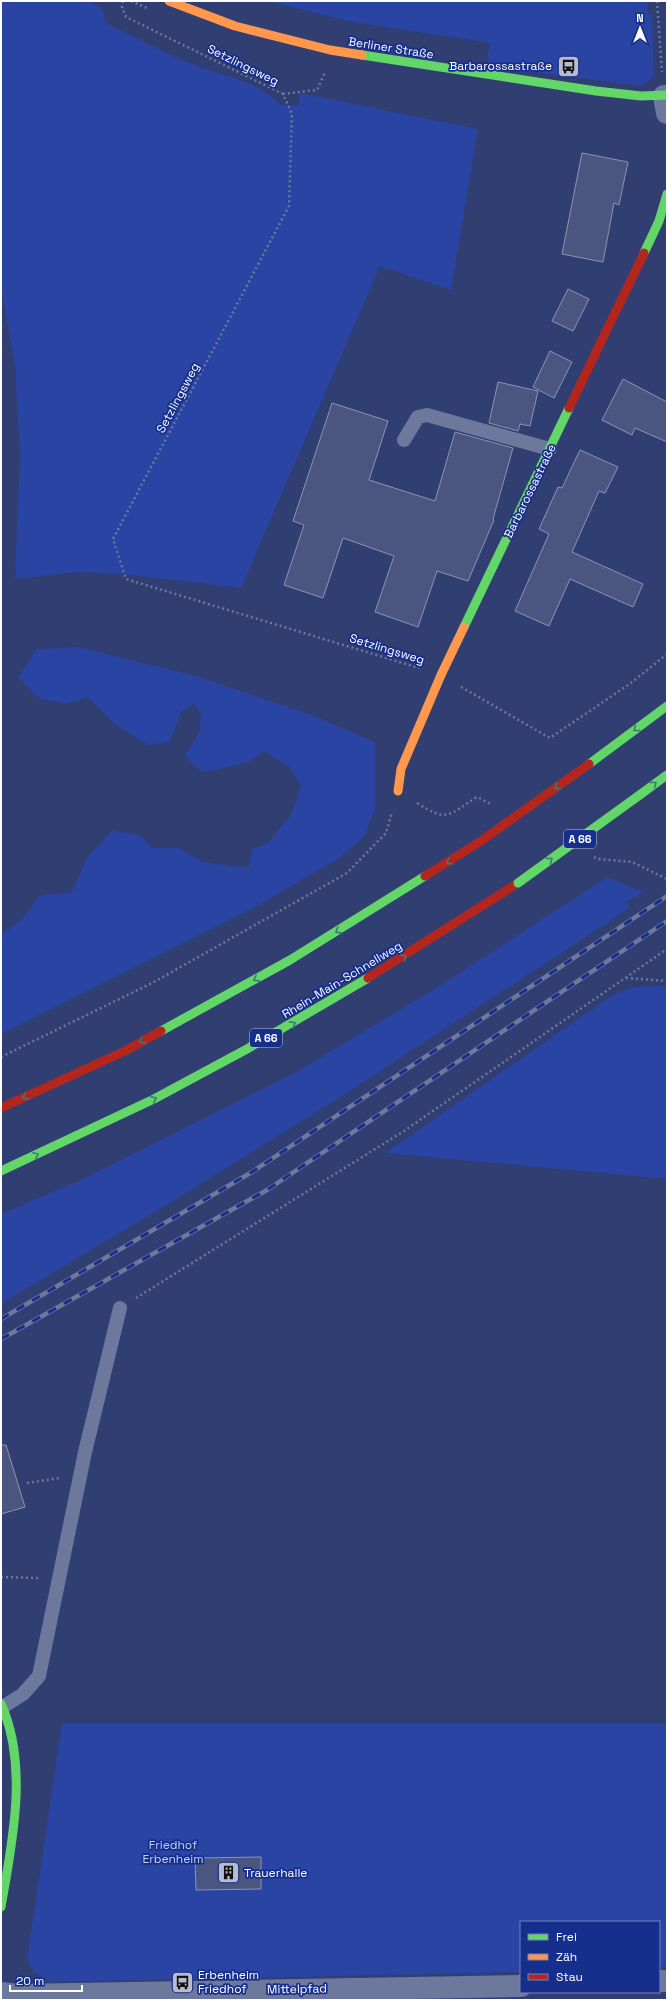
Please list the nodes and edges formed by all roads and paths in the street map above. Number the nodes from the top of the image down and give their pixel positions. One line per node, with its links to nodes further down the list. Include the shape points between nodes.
1 (123, 1): 6 (path, Setzlingsweg, via 122,7 126,17)
2 (169, 1): 7 (main road, Berliner Straße, via 235,26 330,50)
3 (656, 1): 5 (path)
4 (325, 73): 6 (path, via 317,90)
5 (662, 73)
6 (283, 94): 13 (path, Setzlingsweg, via 292,114 289,206 113,539 126,579)
7 (666, 101)
8 (667, 194): 9 (main road, Barbarossastraße)
9 (663, 222): 11 (main road, Barbarossastraße)
10 (404, 440): 11 (lane, via 418,417 427,415)
11 (550, 449): 13 (main road, Barbarossastraße)
12 (667, 654): 13 (path, via 550,738)
13 (441, 675): 16 (main road, Barbarossastraße, via 401,769)
14 (667, 706): 24 (main road, one-way to 24, bridge, via 482,841 290,960 125,1050)
15 (667, 775): 25 (main road, Rhein-Main-Schnellweg / A 66, one-way to 15, bridge, via 154,1100 322,1008 518,883)
16 (398, 791): 17 (path, via 435,815 448,815); 23 (path, via 386,833 347,873 154,982)
17 (477, 797)
18 (598, 859): 19 (path, via 632,862)
19 (667, 879)
20 (667, 949): 21 (path)
21 (625, 978): 22 (path); 26 (path, via 404,1131)
22 (667, 981)
23 (1, 1057)
24 (1, 1108)
25 (1, 1171)
26 (120, 1308): 27 (lane)
27 (80, 1476): 28 (path); 30 (lane)
28 (27, 1483)
29 (1, 1577): 30 (path)
30 (60, 1578): 31 (lane, via 39,1676 23,1694)
31 (2, 1705): 32 (main road, via 13,1744 17,1786 15,1827)
32 (1, 1907)
33 (520, 1986): 34 (street, Mittelpfad, via 18,1995)
34 (1, 1993)

